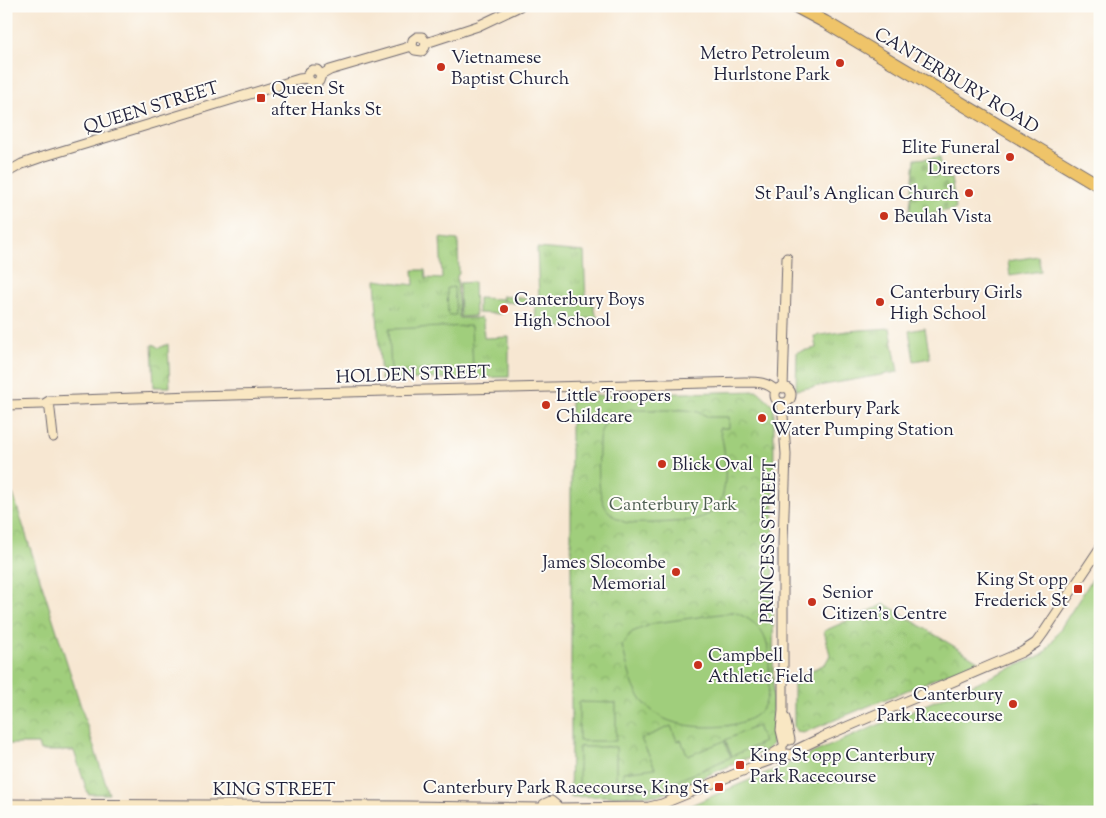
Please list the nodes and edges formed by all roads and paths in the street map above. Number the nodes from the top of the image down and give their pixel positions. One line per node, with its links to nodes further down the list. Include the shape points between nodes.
1 (520, 6): 3 (street, QUEEN STREET, via 478,26 426,43 422,37 417,37 412,40 412,46 321,75 312,70 308,78 96,140 22,164)
2 (795, 6): 4 (highway, CANTERBURY ROAD)
3 (6, 173)
4 (1100, 186)
5 (787, 258): 6 (street)
6 (780, 389): 8 (street, HOLDEN STREET, via 764,383 745,382); 12 (street, PRINCESS STREET, via 776,398 782,402 786,454 783,711)
7 (6, 400): 8 (street, HOLDEN STREET)
8 (49, 401): 9 (street, HOLDEN STREET); 10 (street)
9 (6, 405)
10 (53, 437)
11 (1100, 548): 12 (street, via 1044,632 1029,648 823,737)
12 (790, 746): 15 (street, via 757,765 655,806)
13 (6, 804): 14 (street, KING STREET)
14 (543, 810): 15 (street, KING STREET, via 548,801 555,804)
15 (557, 810)

